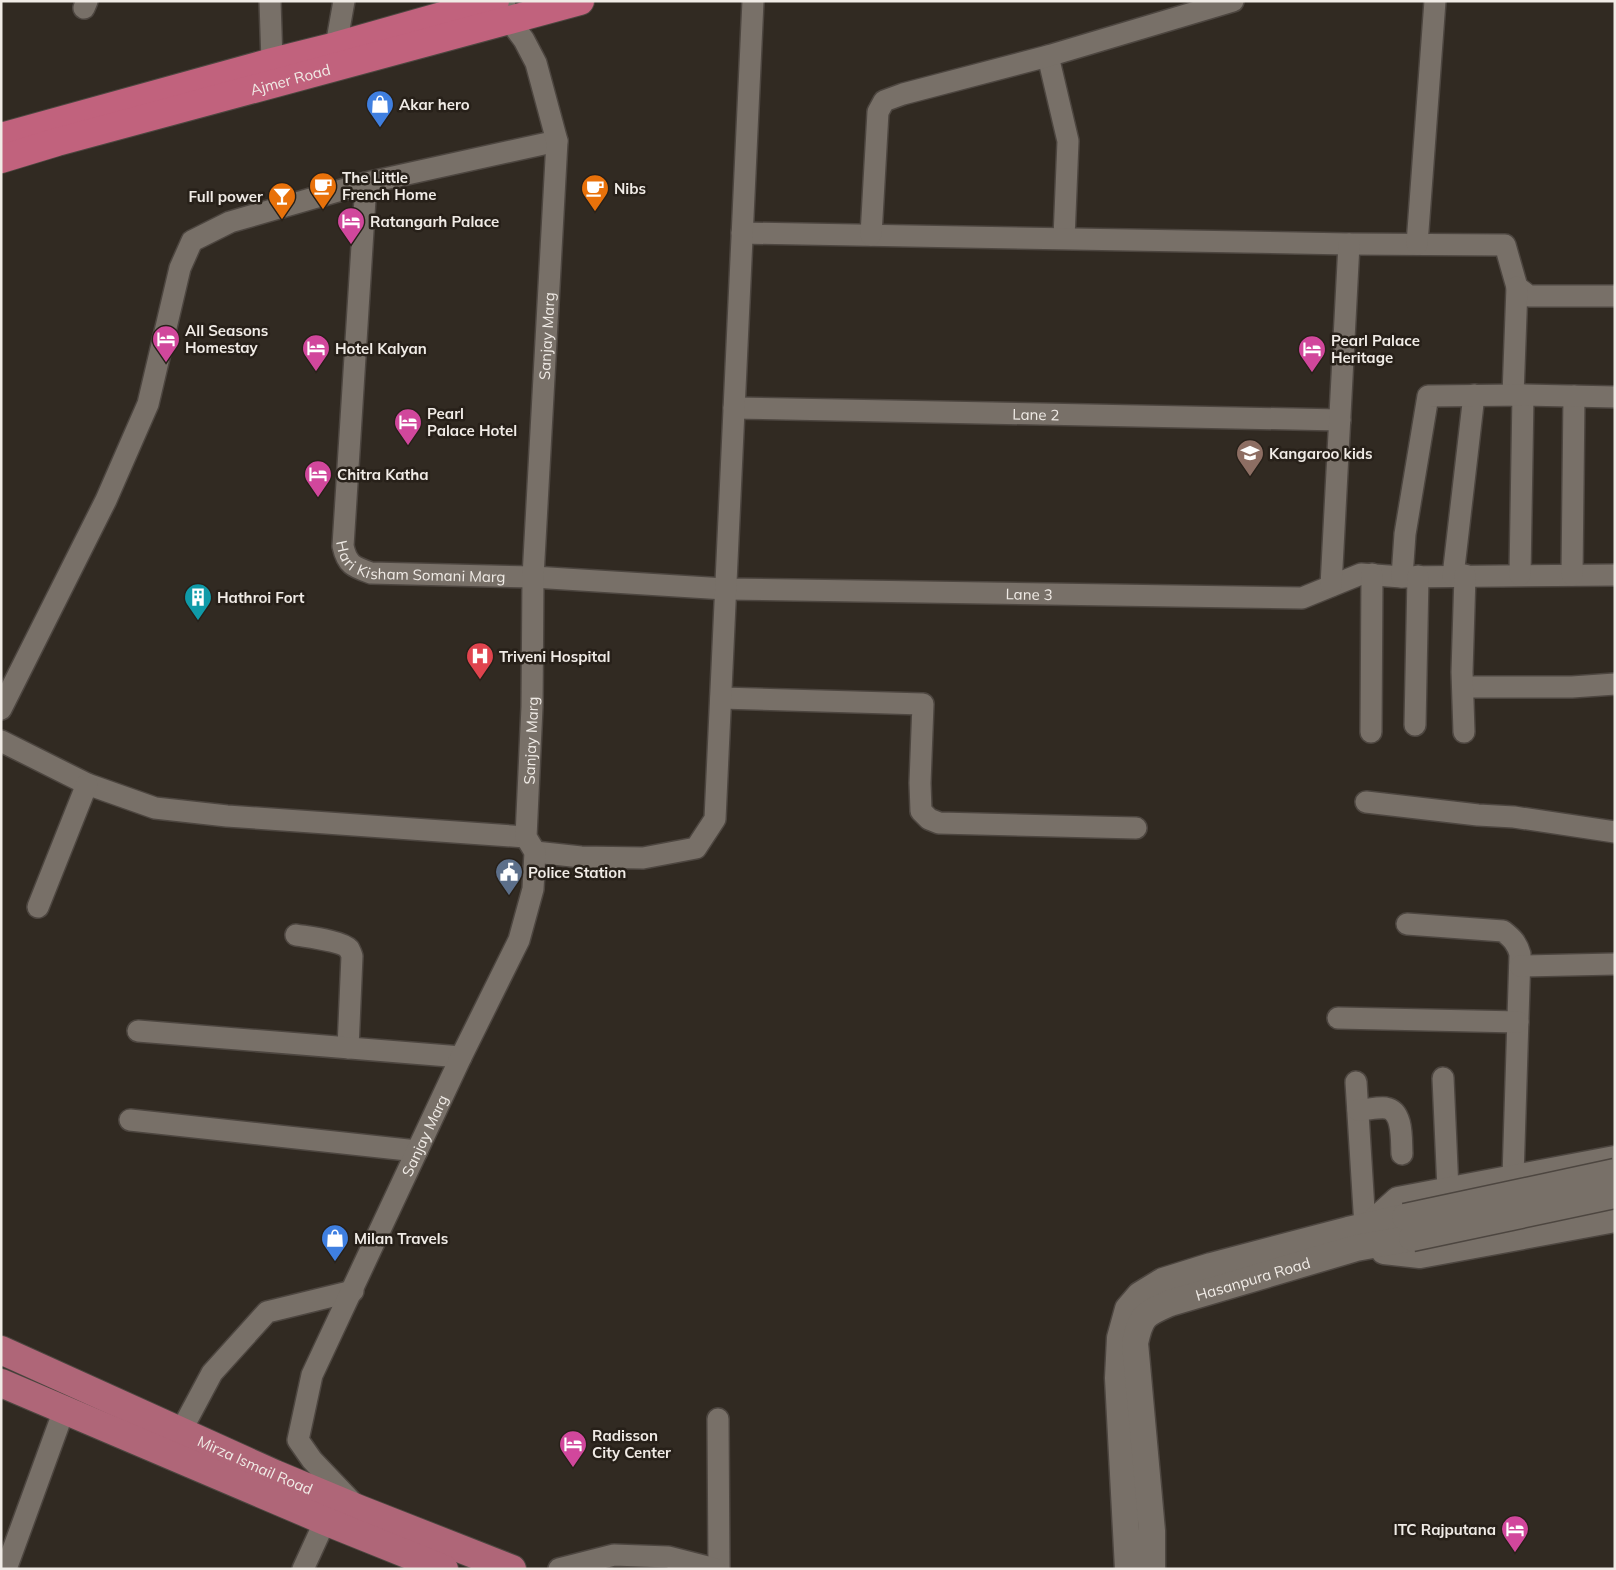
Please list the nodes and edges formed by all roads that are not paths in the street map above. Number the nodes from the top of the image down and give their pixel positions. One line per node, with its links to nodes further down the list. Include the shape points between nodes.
1 (270, 1): 10 (street)
2 (344, 1): 8 (street)
3 (580, 1): 7 (highway, Ajmer Road)
4 (753, 1): 15 (street)
5 (1233, 1): 9 (street)
6 (1435, 1): 19 (street)
7 (503, 8): 8 (highway, Ajmer Road); 12 (street, Sanjay Marg, via 536,63); 13 (highway, Ajmer Road)
8 (336, 46): 10 (highway, Ajmer Road)
9 (1048, 56): 16 (street, via 884,101 878,112); 17 (street, via 1068,141)
10 (272, 62): 11 (highway, Ajmer Road)
11 (1, 137)
12 (557, 141): 14 (street); 34 (street, Sanjay Marg)
13 (1, 159)
14 (366, 183): 34 (street, Hari Kisham Somani Marg, via 346,484 345,556 354,568 371,573); 40 (street, via 230,222 192,240 180,268 148,404 106,500)
15 (742, 233): 16 (street); 26 (street)
16 (872, 235): 17 (street)
17 (1064, 238): 18 (street)
18 (1348, 244): 19 (street); 27 (street)
19 (1417, 244): 20 (street, via 1506,245)
20 (1517, 287): 21 (street, via 1529,296); 23 (street)
21 (1615, 296)
22 (1474, 395): 23 (street); 29 (street); 32 (street, via 1428,396 1405,534)
23 (1518, 395): 24 (street); 30 (street)
24 (1574, 396): 25 (street); 31 (street)
25 (1615, 397)
26 (734, 408): 27 (street, Lane 2); 36 (street)
27 (1340, 420): 35 (street)
28 (1372, 574): 32 (street, Lane 3); 35 (street, Lane 3, via 1361,574); 42 (street)
29 (1459, 575): 30 (street, Lane 3); 32 (street, Lane 3); 38 (street)
30 (1520, 575): 31 (street, Lane 3)
31 (1572, 575): 33 (street, Lane 3)
32 (1410, 576): 41 (street)
33 (1615, 576)
34 (533, 577): 36 (street, Hari Kisham Somani Marg); 49 (street, Sanjay Marg)
35 (1331, 586): 36 (street, Lane 3, via 1302,598)
36 (725, 589): 39 (street)
37 (1615, 684): 38 (street)
38 (1463, 686): 43 (street)
39 (721, 698): 47 (street, via 923,704 921,811 939,824); 49 (street, via 716,819 696,848 643,858 581,856)
40 (1, 709)
41 (1414, 726)
42 (1371, 732)
43 (1464, 732)
44 (1, 741): 45 (street)
45 (87, 784): 49 (street, via 155,808); 50 (street)
46 (1366, 802): 48 (street, via 1514,817)
47 (1136, 828)
48 (1615, 832)
49 (530, 844): 59 (street, Sanjay Marg, via 533,889 519,940)
50 (38, 906)
51 (1407, 924): 54 (street, via 1503,932 1517,944)
52 (296, 935): 58 (street, via 319,938 349,949 352,956)
53 (1615, 964): 54 (street)
54 (1520, 966): 56 (street)
55 (1338, 1018): 56 (street)
56 (1518, 1022): 67 (street)
57 (138, 1031): 58 (street)
58 (348, 1048): 59 (street)
59 (461, 1057): 64 (street, Sanjay Marg)
60 (1443, 1078): 68 (street)
61 (1356, 1082): 62 (street)
62 (1358, 1110): 65 (street, via 1387,1108 1393,1111 1400,1120); 73 (street)
63 (130, 1120): 64 (street)
64 (417, 1152): 74 (street, Sanjay Marg)
65 (1402, 1154)
66 (1612, 1164): 67 (street); 70 (street); 72 (street, bridge)
67 (1512, 1177): 68 (street)
68 (1448, 1190): 73 (street, via 1398,1200)
69 (1615, 1196): 72 (street, Hasanpura Road, bridge)
70 (1615, 1204)
71 (1615, 1219): 73 (street, via 1420,1255)
72 (1409, 1228): 73 (street, Hasanpura Road)
73 (1360, 1232): 90 (street, Hasanpura Road, via 1211,1266 1163,1281 1140,1295 1128,1309 1120,1338 1118,1378); 91 (street, Hasanpura Road, via 1148,1312 1139,1325 1135,1342 1152,1531)
74 (353, 1291): 79 (street, via 267,1312 212,1374); 80 (street, Sanjay Marg, via 312,1376 298,1440 322,1472)
75 (1, 1350): 79 (main road, Mirza Ismail Road)
76 (1, 1383): 77 (main road, Mirza Ismail Road)
77 (64, 1410): 81 (main road, Mirza Ismail Road); 83 (street)
78 (718, 1419): 89 (street)
79 (181, 1432): 80 (main road, Mirza Ismail Road)
80 (359, 1509): 86 (main road, Mirza Ismail Road)
81 (325, 1521): 84 (street); 85 (main road, Mirza Ismail Road)
82 (665, 1563): 87 (street, via 614,1555); 88 (street)
83 (6, 1569)
84 (303, 1569)
85 (444, 1569)
86 (512, 1569)
87 (559, 1569)
88 (715, 1569)
89 (719, 1569)
90 (1128, 1569)
91 (1152, 1569)

